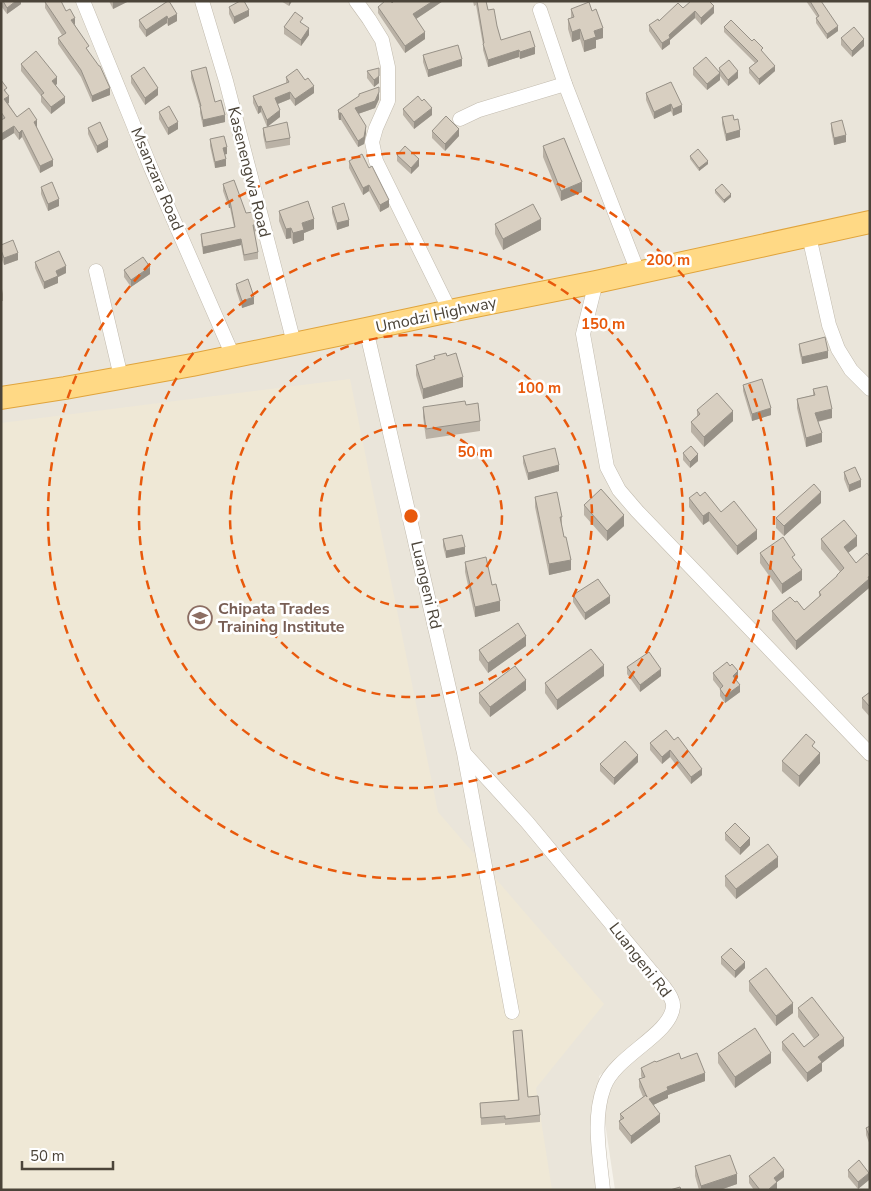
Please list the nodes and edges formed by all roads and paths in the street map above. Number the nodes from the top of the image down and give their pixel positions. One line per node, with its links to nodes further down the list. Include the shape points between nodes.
1 (83, 1): 15 (street, Msanzara Road, via 147,159)
2 (202, 1): 14 (street, Kasenengwa Road)
3 (356, 1): 12 (street, via 382,40 388,67 388,101 372,142 376,161)
4 (540, 10): 5 (street)
5 (565, 84): 6 (street, via 479,110); 10 (street)
6 (460, 119)
7 (870, 222): 8 (highway, Umodzi Highway)
8 (808, 236): 10 (highway, Umodzi Highway); 17 (street, via 829,326 838,349 851,370)
9 (96, 271): 16 (street)
10 (638, 272): 11 (highway, Umodzi Highway)
11 (596, 282): 12 (highway, Umodzi Highway); 20 (street, via 582,334 607,467 619,490)
12 (450, 311): 13 (highway, Umodzi Highway)
13 (366, 329): 14 (highway, Umodzi Highway); 19 (street, Luangeni Rd)
14 (294, 343): 15 (highway, Umodzi Highway)
15 (233, 356): 16 (highway, Umodzi Highway)
16 (121, 377): 18 (highway, Umodzi Highway)
17 (870, 389)
18 (1, 398)
19 (464, 754): 21 (street, Luangeni Rd); 22 (street, Luangeni Rd, via 527,822 672,1000 673,1008 667,1022 616,1068 604,1085 598,1109)
20 (870, 754)
21 (512, 1012)
22 (603, 1190)

